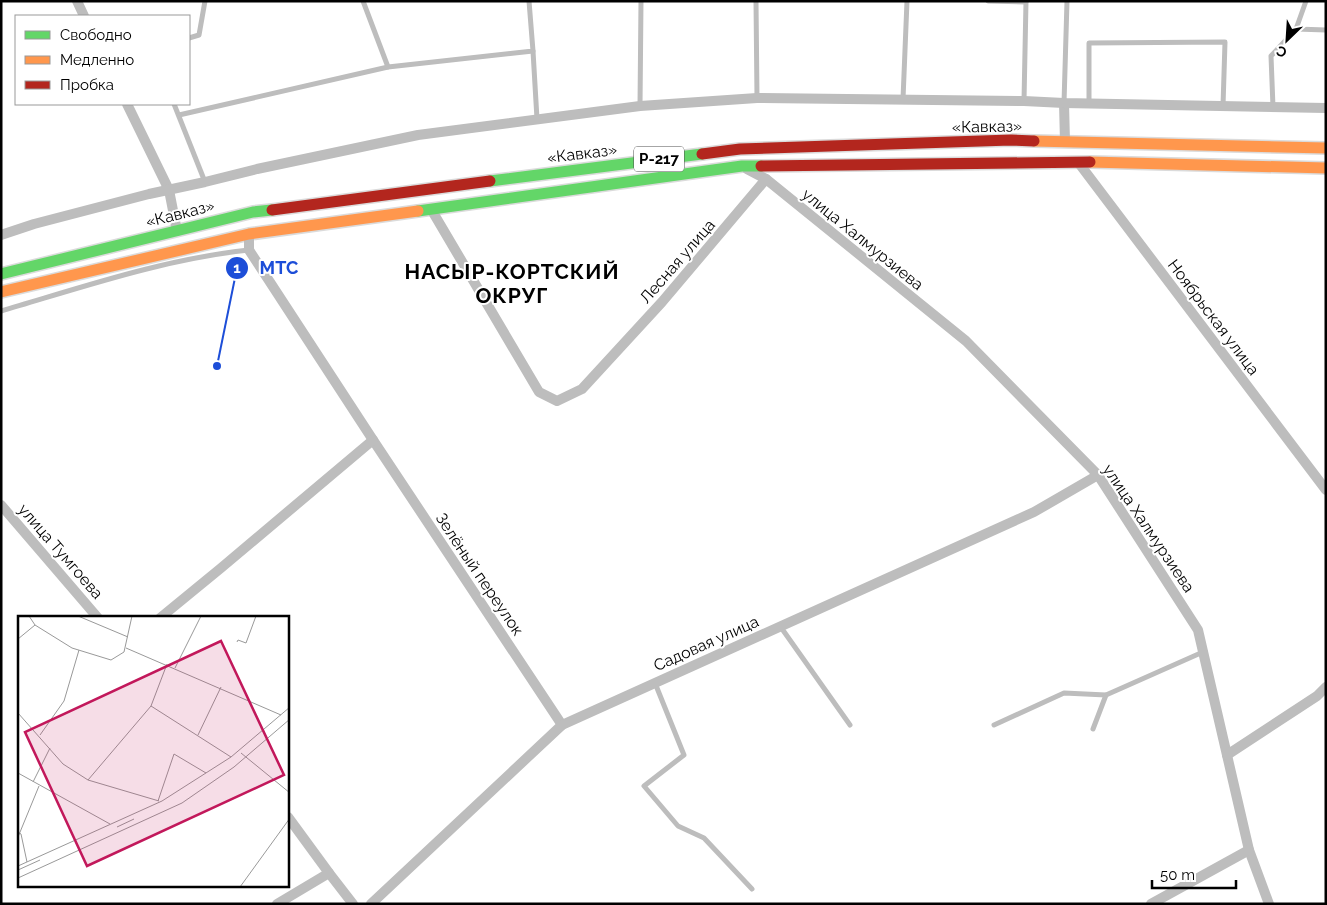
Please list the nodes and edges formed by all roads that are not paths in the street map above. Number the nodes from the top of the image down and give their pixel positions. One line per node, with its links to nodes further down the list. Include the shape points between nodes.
1 (77, 1): 12 (street)
2 (205, 1): 15 (lane, via 199,34)
3 (363, 1): 17 (lane)
4 (529, 1): 16 (lane)
5 (641, 1): 25 (lane)
6 (756, 1): 18 (lane)
7 (907, 1): 19 (lane)
8 (988, 1): 11 (lane)
9 (1068, 1): 21 (lane)
10 (1306, 1): 13 (lane)
11 (1026, 2): 20 (lane)
12 (84, 15)
13 (1296, 29): 14 (lane); 27 (lane, via 1271,56)
14 (1326, 30)
15 (190, 38)
16 (532, 51): 17 (lane); 30 (lane)
17 (388, 67): 29 (lane)
18 (757, 98): 19 (street); 25 (street)
19 (903, 100): 20 (street)
20 (1024, 100): 21 (street)
21 (1064, 103): 22 (street); 31 (street)
22 (1089, 103): 26 (street); 26 (lane, via 1089,43 1225,42)
23 (128, 105): 38 (street)
24 (174, 105): 29 (lane)
25 (640, 106): 30 (street)
26 (1223, 106): 27 (street)
27 (1273, 107): 28 (street)
28 (1326, 108)
29 (179, 115): 37 (lane)
30 (538, 119): 37 (street, via 418,135)
31 (1064, 142): 32 (highway, «Кавказ» / Р-217); 40 (highway, «Кавказ» / Р-217, via 1011,140 740,149 254,212)
32 (1326, 148)
33 (1078, 162): 34 (highway, «Кавказ» / Р-217); 35 (highway, «Кавказ» / Р-217); 49 (street, Ноябрьская улица)
34 (742, 166): 36 (street, улица Халмурзиева); 39 (highway, «Кавказ» / Р-217)
35 (1326, 168)
36 (766, 179): 39 (street, Лесная улица, via 662,302 582,389 557,400 539,392); 48 (street, улица Халмурзиева, via 966,341)
37 (205, 182): 38 (street)
38 (170, 190): 40 (street); 42 (street)
39 (431, 208): 41 (highway, «Кавказ» / Р-217)
40 (177, 231): 44 (highway, «Кавказ» / Р-217)
41 (248, 234): 43 (street, Зелёный переулок); 45 (highway, «Кавказ» / Р-217)
42 (1, 235)
43 (249, 250): 46 (lane, via 224,252 125,274); 47 (street, Зелёный переулок)
44 (1, 274)
45 (1, 292)
46 (1, 311)
47 (373, 440): 52 (street); 58 (street, Зелёный переулок)
48 (1098, 475): 53 (street, Садовая улица, via 1034,512); 54 (street, улица Халмурзиева, via 1198,630)
49 (1326, 490)
50 (1, 505): 51 (street, улица Тумгоева)
51 (96, 616)
52 (162, 616)
53 (780, 626): 55 (street, Садовая улица); 59 (lane)
54 (1204, 651): 57 (lane); 62 (street, улица Халмурзиева)
55 (655, 683): 58 (street, Садовая улица); 66 (lane, via 684,755 644,786 678,826 704,838)
56 (1326, 687): 62 (street)
57 (1106, 695): 60 (lane, via 1064,694); 61 (lane)
58 (562, 725): 69 (street, Садовая улица)
59 (850, 725)
60 (994, 725)
61 (1093, 729)
62 (1227, 755): 64 (street, улица Халмурзиева)
63 (289, 818): 65 (street)
64 (1249, 850): 70 (street); 71 (street, улица Халмурзиева)
65 (329, 874): 67 (street); 68 (street)
66 (752, 888)
67 (277, 904)
68 (353, 904)
69 (372, 904)
70 (1151, 904)
71 (1269, 904)

